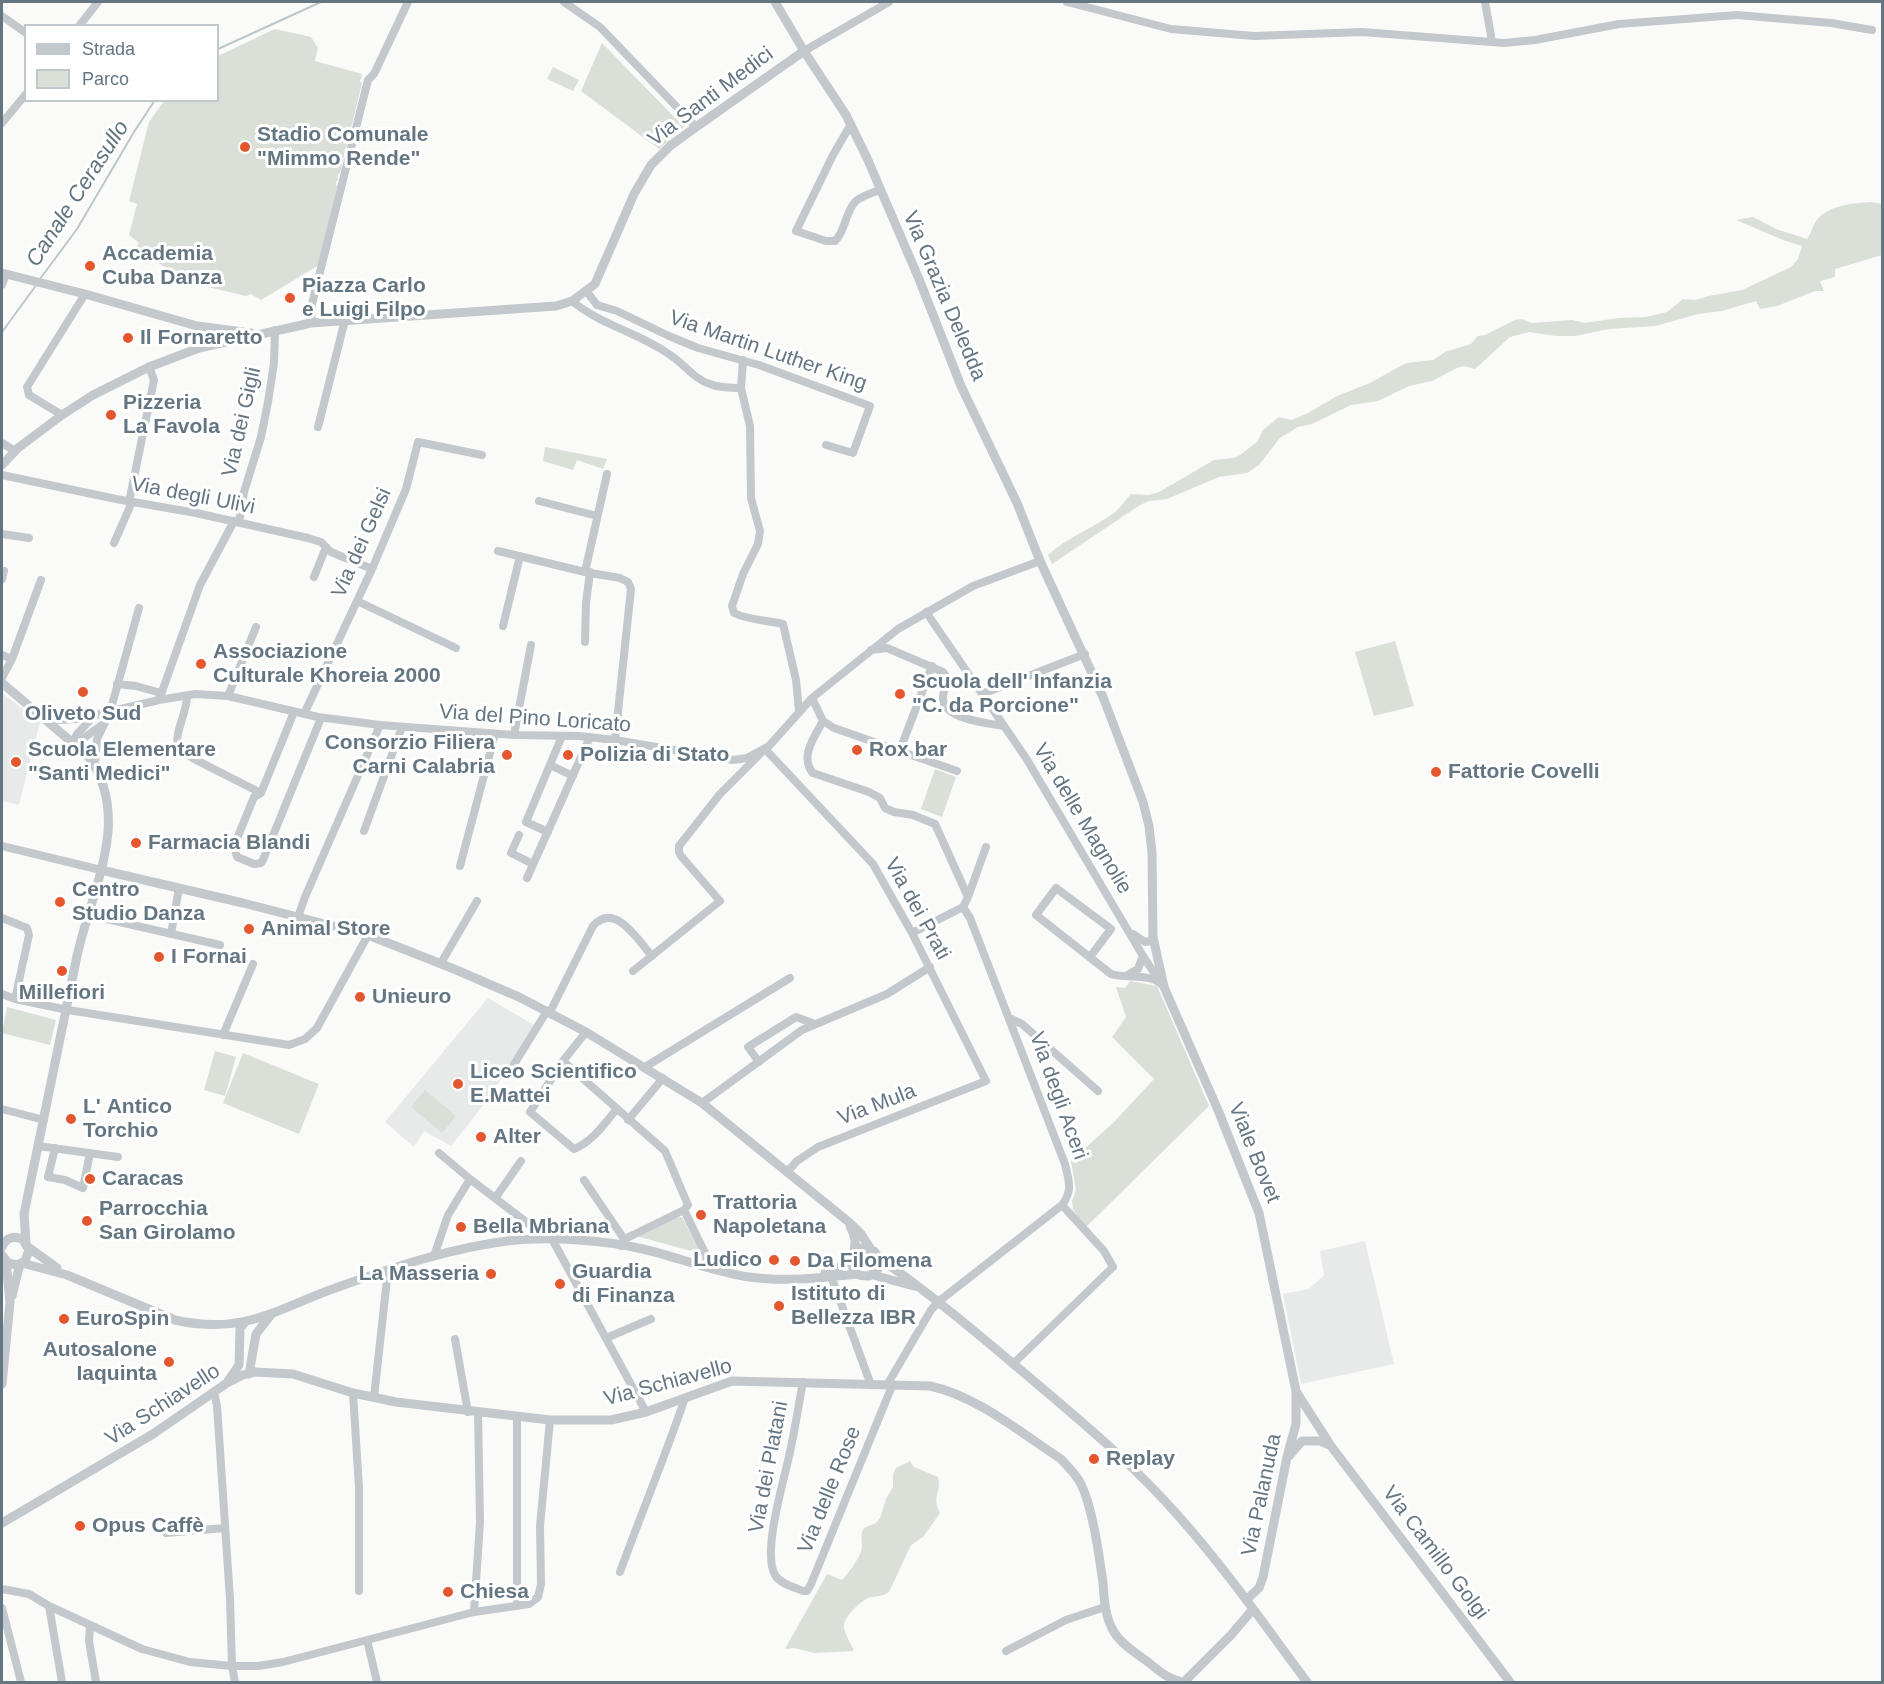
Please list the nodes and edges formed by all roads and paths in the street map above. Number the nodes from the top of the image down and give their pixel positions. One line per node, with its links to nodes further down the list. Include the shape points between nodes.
1 (98, 2): 9 (street)
2 (408, 2): 27 (street, via 368,80 312,304)
3 (564, 2): 17 (street, via 600,27)
4 (775, 2): 13 (street, Via Grazia Deledda)
5 (889, 2): 13 (street)
6 (1067, 2): 12 (street, via 1171,29 1254,36 1362,32)
7 (1485, 2): 12 (street)
8 (2, 16): 11 (street)
9 (81, 24)
10 (1872, 30): 12 (street, via 1737,15 1619,24 1535,40)
11 (24, 32)
12 (1492, 41)
13 (804, 51): 16 (street, Via Grazia Deledda); 17 (street, Via Santi Medici)
14 (24, 96): 15 (street)
15 (2, 123)
16 (851, 124): 18 (street, Via Grazia Deledda); 18 (street, via 796,231 835,241 856,201)
17 (696, 127): 21 (street, Via Santi Medici, via 651,165 634,194 600,276)
18 (879, 190): 56 (street, Via Grazia Deledda)
19 (4, 274): 20 (street); 22 (street)
20 (2, 285)
21 (587, 292): 23 (street, Via Santi Medici); 24 (street, Via Martin Luther King)
22 (85, 294): 28 (street); 37 (street, via 27,387 29,395)
23 (572, 301): 25 (street, Via Martin Luther King); 26 (street, Via Santi Medici, via 556,306)
24 (597, 304): 25 (street); 34 (street, Via Martin Luther King, via 698,348)
25 (580, 308): 36 (street, Via Martin Luther King, via 673,356 708,384)
26 (345, 320): 27 (street, Via Santi Medici); 38 (street)
27 (311, 323): 30 (street, Via Santi Medici)
28 (196, 326): 29 (street); 32 (street); 33 (street, via 204,334)
29 (219, 328): 31 (street); 32 (street, via 224,338)
30 (275, 330): 31 (street, Via Santi Medici); 49 (street, Via dei Gigli, via 268,402)
31 (256, 334): 32 (street, Via Santi Medici)
32 (221, 343): 33 (street, Via Santi Medici)
33 (199, 348): 35 (street, Via Santi Medici)
34 (743, 360): 36 (street); 40 (street, Via Martin Luther King, via 870,405 853,453)
35 (149, 367): 37 (street, Via Santi Medici); 47 (street, via 154,380)
36 (741, 388): 81 (street, via 750,426 751,498 760,531 732,606 734,613 742,617 783,624)
37 (62, 415): 41 (street, Via Santi Medici)
38 (318, 427)
39 (2, 442): 41 (street)
40 (826, 445)
41 (15, 451): 43 (street, Via Santi Medici)
42 (482, 455): 57 (street, Via dei Gelsi, via 418,442 406,489)
43 (2, 465)
44 (607, 474): 48 (street)
45 (2, 475): 47 (street, Via degli Ulivi)
46 (539, 501): 48 (street)
47 (131, 502): 49 (street, Via degli Ulivi); 52 (street)
48 (597, 516): 58 (street)
49 (237, 521): 53 (street, Via degli Ulivi, via 308,538); 77 (street, via 200,585)
50 (2, 534): 51 (street)
51 (29, 538)
52 (114, 543)
53 (326, 547): 57 (street, Via degli Ulivi); 59 (street)
54 (498, 551): 55 (street)
55 (520, 556): 58 (street); 64 (street)
56 (1040, 561): 63 (street, Via del Pino Loricato, via 973,586); 70 (street, Via Grazia Deledda)
57 (372, 568): 61 (street, Via dei Gelsi)
58 (588, 572): 66 (street); 97 (street, via 620,578 631,589)
59 (314, 577)
60 (41, 580): 72 (street)
61 (357, 602): 68 (street); 85 (street, Via dei Gelsi)
62 (138, 608): 75 (street)
63 (926, 612): 69 (street, Via del Pino Loricato); 76 (street, Via delle Magnolie)
64 (503, 626)
65 (256, 627): 79 (street)
66 (585, 642)
67 (531, 645): 94 (street)
68 (456, 648)
69 (869, 650): 73 (street, via 887,648); 80 (street, Via del Pino Loricato)
70 (1085, 654): 76 (street); 126 (street, Viale Bovet, via 1147,815 1152,853)
71 (2, 656): 72 (street)
72 (12, 659): 74 (street)
73 (932, 666): 91 (street, via 948,680 945,706 978,723); 100 (street)
74 (2, 680): 84 (street)
75 (117, 684): 77 (street); 82 (street)
76 (982, 694): 91 (street, Via delle Magnolie)
77 (160, 696): 78 (street, Via del Pino Loricato); 82 (street, Via del Pino Loricato)
78 (187, 696): 79 (street, Via del Pino Loricato); 105 (street, via 178,748)
79 (228, 696): 83 (street, Via del Pino Loricato)
80 (812, 698): 81 (street, Via del Pino Loricato); 88 (street)
81 (799, 711): 99 (street, Via del Pino Loricato)
82 (110, 712): 86 (street, Via del Pino Loricato); 89 (street)
83 (294, 712): 85 (street, Via del Pino Loricato); 105 (street)
84 (39, 714): 86 (street, Via del Pino Loricato, via 58,720); 98 (street)
85 (304, 714): 87 (street, Via del Pino Loricato)
86 (95, 715): 98 (street)
87 (321, 718): 90 (street, Via del Pino Loricato); 105 (street, via 263,860 257,864 237,857 234,846 254,797)
88 (823, 721): 100 (street); 116 (street, via 812,740 808,767 813,773 869,792 885,808 935,824)
89 (103, 725): 98 (street); 101 (street, via 97,739)
90 (380, 725): 92 (street, Via del Pino Loricato); 120 (street)
91 (1004, 726): 122 (street, Via delle Magnolie)
92 (402, 727): 93 (street, Via del Pino Loricato); 106 (street)
93 (495, 734): 94 (street, Via del Pino Loricato); 112 (street)
94 (514, 735): 95 (street, Via del Pino Loricato)
95 (562, 736): 96 (street, Via del Pino Loricato); 102 (street)
96 (590, 737): 97 (street, Via del Pino Loricato); 104 (street)
97 (615, 740): 99 (street, Via del Pino Loricato, via 733,760 747,758)
98 (73, 742): 101 (street)
99 (765, 748): 123 (street, Via dei Prati, via 873,864); 128 (street, via 720,794 679,846 678,852 720,901)
100 (900, 750): 103 (street)
101 (95, 765): 113 (street, via 108,805)
102 (550, 765): 104 (street); 107 (street, via 526,822)
103 (957, 771)
104 (573, 776): 107 (street)
105 (261, 793)
106 (364, 831)
107 (548, 832): 111 (street)
108 (519, 835): 111 (street, via 512,853)
109 (2, 846): 113 (street)
110 (986, 847): 116 (street)
111 (533, 864): 114 (street)
112 (460, 866)
113 (101, 870): 115 (street); 119 (street)
114 (527, 878)
115 (179, 888): 120 (street); 124 (street)
116 (968, 897): 118 (street)
117 (477, 901): 131 (street)
118 (963, 907): 123 (street); 142 (street, Via degli Aceri)
119 (89, 915): 124 (street); 140 (street)
120 (298, 917): 125 (street)
121 (2, 918): 139 (street, via 27,928 29,935)
122 (1127, 928): 126 (street, via 1145,942); 129 (street, Via delle Magnolie)
123 (912, 933): 133 (street, Via dei Prati)
124 (171, 934): 127 (street)
125 (368, 935): 131 (street); 145 (street, via 317,1028 304,1039 289,1045)
126 (1153, 937): 137 (street, Viale Bovet)
127 (220, 945)
128 (652, 956): 134 (street); 141 (street, via 626,924 604,917 598,920)
129 (1143, 956): 135 (street, via 1138,969); 137 (street, Via delle Magnolie)
130 (1090, 957): 130 (street, via 1036,915 1056,888 1111,929); 135 (street)
131 (441, 963): 141 (street)
132 (253, 964): 145 (street)
133 (930, 967): 143 (street, via 887,994); 151 (street, Via dei Prati)
134 (633, 971)
135 (1122, 977): 137 (street, via 1149,978)
136 (790, 978): 149 (street)
137 (1164, 987): 211 (street, Viale Bovet, via 1259,1213)
138 (2, 994): 139 (street)
139 (15, 999): 140 (street)
140 (68, 1010): 145 (street); 156 (street)
141 (548, 1011): 144 (street); 148 (street)
142 (1009, 1018): 152 (street, via 1022,1024); 168 (street, Via degli Aceri, via 1065,1164 1070,1194)
143 (815, 1024): 147 (street); 147 (street, via 796,1017 748,1047)
144 (586, 1032): 146 (street); 149 (street)
145 (223, 1035)
146 (563, 1061): 155 (street); 155 (street, via 530,1112 574,1149 594,1136)
147 (759, 1062): 153 (street)
148 (513, 1066)
149 (645, 1067): 150 (street)
150 (663, 1077): 153 (street); 157 (street)
151 (986, 1081): 164 (street, Via Mula, via 818,1148)
152 (1098, 1091)
153 (702, 1103): 164 (street)
154 (2, 1109): 156 (street)
155 (616, 1110): 157 (street)
156 (44, 1120): 158 (street)
157 (628, 1120): 169 (street, via 665,1151 688,1204)
158 (38, 1146): 159 (street); 170 (street)
159 (54, 1148): 160 (street); 160 (street, via 48,1177 83,1188)
160 (90, 1153): 162 (street)
161 (439, 1153): 165 (street)
162 (118, 1157)
163 (521, 1161): 167 (street)
164 (787, 1172): 171 (street)
165 (470, 1179): 167 (street); 178 (street, via 448,1215)
166 (584, 1180): 175 (street)
167 (495, 1197): 172 (street, via 530,1225)
168 (1062, 1205): 192 (street); 202 (street, via 1104,1251 1113,1267)
169 (684, 1210): 175 (street); 183 (street, via 706,1255)
170 (24, 1215): 174 (street); 176 (street)
171 (850, 1223): 177 (street); 179 (street, via 855,1238)
172 (539, 1238): 173 (street); 178 (street, via 507,1240)
173 (552, 1239): 175 (street); 198 (street)
174 (5, 1241): 176 (street, via 18,1237)
175 (623, 1242): 183 (street)
176 (27, 1245): 182 (street, via 28,1256); 186 (street)
177 (870, 1248): 179 (street, via 861,1248); 180 (street)
178 (434, 1256): 184 (street)
179 (853, 1256): 185 (street, via 852,1267); 188 (street, via 840,1267)
180 (879, 1257): 187 (street, via 880,1265); 190 (street)
181 (4, 1258): 182 (street, via 11,1264); 191 (street)
182 (21, 1263): 186 (street); 191 (street)
183 (707, 1266): 188 (street, via 774,1280)
184 (388, 1270): 193 (street); 214 (street)
185 (857, 1274): 187 (street); 189 (street)
186 (67, 1275): 196 (street, via 176,1320)
187 (873, 1275): 190 (street)
188 (818, 1276): 189 (street)
189 (831, 1276): 209 (street)
190 (917, 1287): 192 (street)
191 (10, 1302): 208 (street)
192 (939, 1302): 202 (street); 210 (street)
193 (270, 1316): 195 (street); 197 (street)
194 (651, 1319): 198 (street)
195 (248, 1322): 196 (street); 197 (street); 200 (street, via 240,1328)
196 (219, 1325): 200 (street, via 232,1332)
197 (256, 1334): 201 (street)
198 (606, 1338): 216 (street)
199 (455, 1339): 217 (street)
200 (239, 1342): 203 (street)
201 (253, 1361): 204 (street); 205 (street)
202 (1013, 1364): 229 (street, via 1140,1476 1181,1518)
203 (239, 1365): 205 (street); 207 (street)
204 (270, 1372): 205 (street, Via Schiavello); 213 (street, Via Schiavello, via 293,1374)
205 (246, 1374): 207 (street, Via Schiavello)
206 (803, 1382): 209 (street, Via Schiavello); 215 (street, Via Schiavello, via 732,1381); 226 (street, Via dei Platani, via 772,1537 772,1568 778,1580)
207 (227, 1383): 212 (street, Via Schiavello)
208 (2, 1384)
209 (871, 1385): 210 (street, Via Schiavello)
210 (890, 1386): 226 (street, Via delle Rose, via 811,1584 807,1591); 232 (street, Via Schiavello, via 930,1386 966,1398 1061,1459 1084,1494 1098,1548)
211 (1296, 1391): 220 (street, Via Camillo Golgi); 221 (street, Via Palanuda, via 1296,1424)
212 (214, 1392): 222 (street, Via Schiavello, via 117,1456); 223 (street)
213 (353, 1393): 214 (street, Via Schiavello); 228 (street)
214 (374, 1397): 217 (street, Via Schiavello)
215 (685, 1398): 216 (street, Via Schiavello); 225 (street)
216 (646, 1412): 219 (street, Via Schiavello, via 611,1420)
217 (473, 1413): 218 (street, Via Schiavello); 235 (street, via 480,1522)
218 (518, 1417): 219 (street, Via Schiavello); 231 (street)
219 (550, 1420): 231 (street, via 540,1526 541,1584 534,1602)
220 (1331, 1446): 221 (street, via 1320,1441 1302,1441); 247 (street, Via Camillo Golgi)
221 (1287, 1457): 229 (street, Via Palanuda, via 1263,1577 1259,1588)
222 (2, 1522)
223 (225, 1528): 224 (street); 239 (street)
224 (166, 1533)
225 (620, 1572)
226 (790, 1585)
227 (2, 1589): 230 (street, via 29,1594)
228 (360, 1591)
229 (1246, 1600): 233 (street)
230 (49, 1606): 236 (street); 242 (street)
231 (517, 1606): 235 (street)
232 (1105, 1607): 238 (street, via 1066,1620); 240 (street, Via Schiavello, via 1113,1632 1125,1644 1166,1677)
233 (1253, 1609): 240 (street); 246 (street)
234 (2, 1612): 241 (street)
235 (474, 1612): 237 (street)
236 (90, 1625): 239 (street, via 154,1653); 243 (street)
237 (367, 1640): 239 (street, via 272,1665); 245 (street)
238 (1006, 1651)
239 (232, 1666): 244 (street)
240 (1184, 1682)
241 (21, 1683)
242 (62, 1683)
243 (96, 1683)
244 (235, 1683)
245 (377, 1683)
246 (1307, 1683)
247 (1510, 1683)

